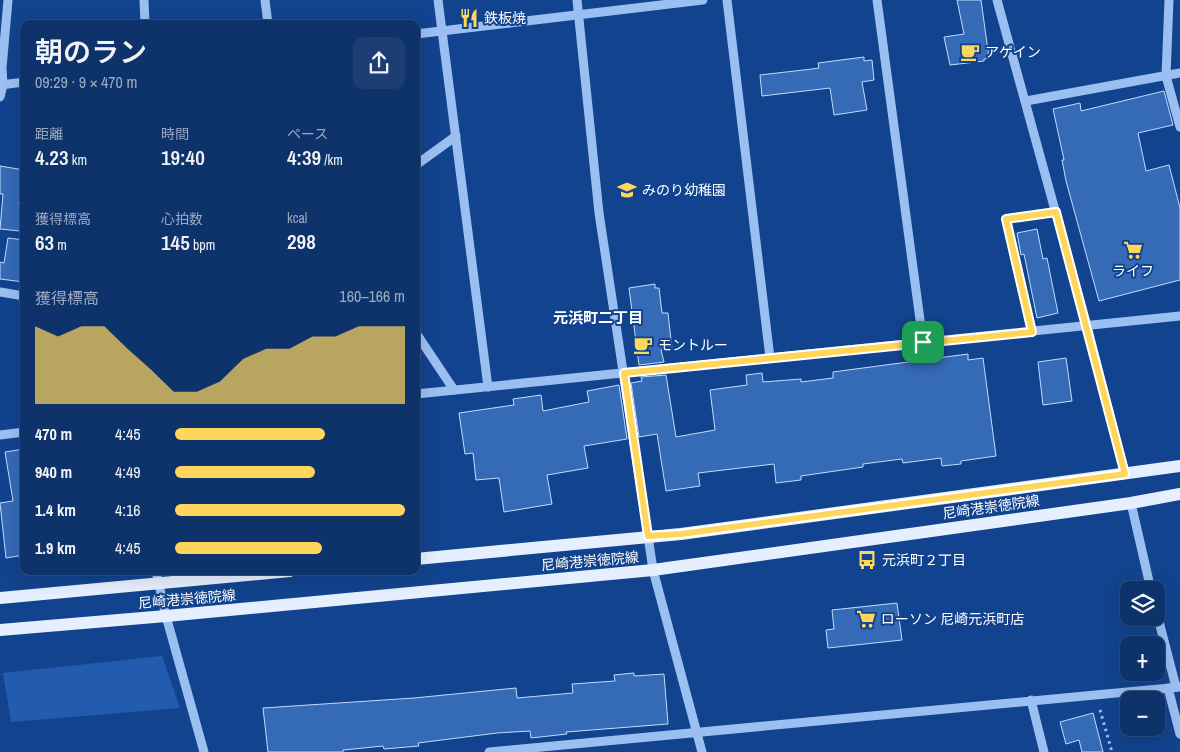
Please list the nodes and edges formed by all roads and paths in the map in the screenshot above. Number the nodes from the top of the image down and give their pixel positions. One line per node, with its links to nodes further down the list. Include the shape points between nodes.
1 (8, 0): 19 (street)
2 (144, 0): 12 (street)
3 (265, 0): 13 (street)
4 (438, 0): 14 (street)
5 (577, 0): 11 (street)
6 (703, 0): 11 (street)
7 (727, 0): 33 (street)
8 (877, 0): 32 (street)
9 (997, 0): 21 (street)
10 (1170, 0): 17 (street)
11 (579, 16): 14 (street); 34 (street, via 599,212)
12 (145, 20)
13 (268, 20)
14 (442, 31): 15 (street); 23 (street)
15 (420, 34)
16 (1180, 73): 17 (street)
17 (1166, 76): 21 (street); 22 (street)
18 (20, 83): 19 (street)
19 (2, 85): 20 (street)
20 (0, 97)
21 (1026, 101): 25 (street)
22 (1180, 127)
23 (456, 136): 24 (street); 35 (street)
24 (420, 162)
25 (1056, 212): 29 (street); 30 (street, via 1006,219)
26 (0, 292): 27 (street)
27 (20, 295)
28 (1180, 316): 29 (street)
29 (1088, 326): 30 (street); 41 (street)
30 (1032, 332): 32 (street)
31 (420, 339): 36 (street)
32 (923, 342): 33 (street)
33 (770, 358): 34 (street)
34 (624, 373): 35 (street); 44 (street)
35 (488, 387): 36 (street)
36 (454, 390): 37 (street)
37 (420, 394)
38 (20, 432): 39 (street)
39 (0, 435)
40 (1180, 466): 41 (main road, 尼崎港崇徳院線)
41 (1125, 474): 44 (main road, 尼崎港崇徳院線)
42 (1180, 494): 43 (main road, 尼崎港崇徳院線)
43 (1131, 503): 46 (main road, 尼崎港崇徳院線); 49 (street)
44 (648, 536): 45 (main road, 尼崎港崇徳院線); 46 (street)
45 (420, 559)
46 (654, 570): 51 (main road, 尼崎港崇徳院線); 57 (street)
47 (202, 575): 48 (main road, 尼崎港崇徳院線)
48 (158, 577): 50 (main road, 尼崎港崇徳院線); 51 (street)
49 (1149, 581)
50 (0, 598)
51 (166, 616): 53 (main road, 尼崎港崇徳院線); 59 (street)
52 (1160, 626): 54 (street)
53 (0, 630)
54 (1175, 688): 55 (street); 58 (street)
55 (1096, 695): 56 (street); 63 (path)
56 (1031, 700): 57 (street); 62 (street)
57 (697, 731): 60 (street); 61 (street)
58 (1180, 734)
59 (204, 752)
60 (489, 752)
61 (702, 752)
62 (1044, 752)
63 (1112, 752)

